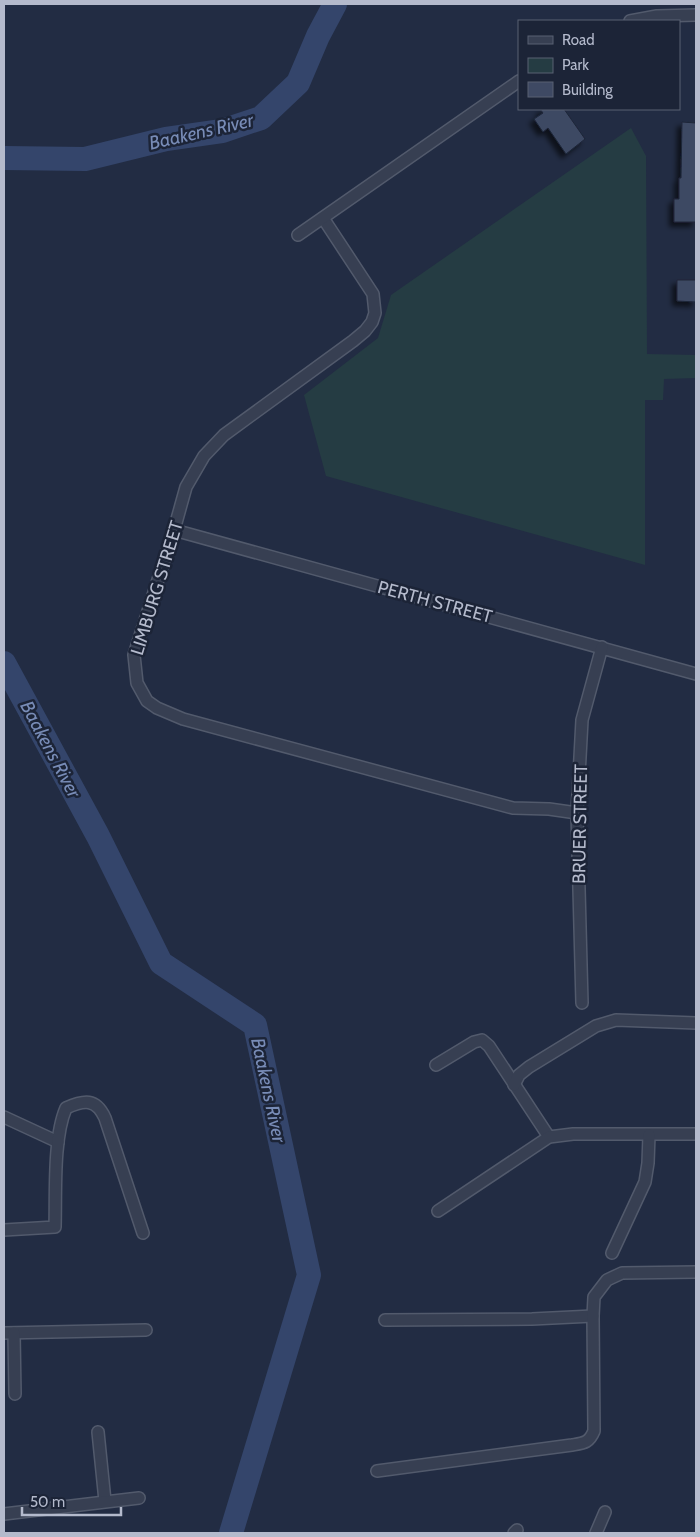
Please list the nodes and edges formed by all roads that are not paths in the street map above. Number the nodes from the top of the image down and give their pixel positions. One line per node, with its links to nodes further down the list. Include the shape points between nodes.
1 (696, 15): 2 (street)
2 (635, 20)
3 (518, 82): 4 (street)
4 (324, 218): 5 (street); 6 (street, LIMBURG STREET, via 373,294 375,313 372,322 354,341 213,445 186,487)
5 (298, 236)
6 (174, 530): 7 (street, PERTH STREET); 9 (street, LIMBURG STREET, via 134,655 137,683 147,700 157,708 183,719 513,808)
7 (602, 647): 8 (street, PERTH STREET); 9 (street, BRUER STREET, via 582,720)
8 (696, 674)
9 (577, 813): 10 (street, BRUER STREET)
10 (582, 1003)
11 (696, 1023): 13 (street, via 616,1020 596,1026 529,1067 519,1075)
12 (436, 1065): 13 (street, via 482,1040)
13 (514, 1085): 17 (street)
14 (4, 1117): 18 (street)
15 (696, 1134): 16 (street)
16 (649, 1135): 17 (street, via 573,1134); 22 (street, via 645,1182)
17 (548, 1137): 19 (street)
18 (58, 1142): 20 (street, via 55,1227); 21 (street, via 66,1108 88,1102 101,1109)
19 (438, 1211)
20 (4, 1230)
21 (143, 1233)
22 (612, 1253)
23 (696, 1272): 24 (street, via 622,1273 607,1280 594,1297)
24 (592, 1316): 25 (street); 30 (street, via 594,1431 591,1439 578,1444)
25 (385, 1320)
26 (146, 1330): 27 (street)
27 (9, 1333): 28 (street)
28 (15, 1394)
29 (98, 1432): 32 (street)
30 (378, 1471)
31 (139, 1498): 32 (street)
32 (105, 1501): 34 (street)
33 (605, 1512): 35 (street)
34 (4, 1514)
35 (596, 1533)

